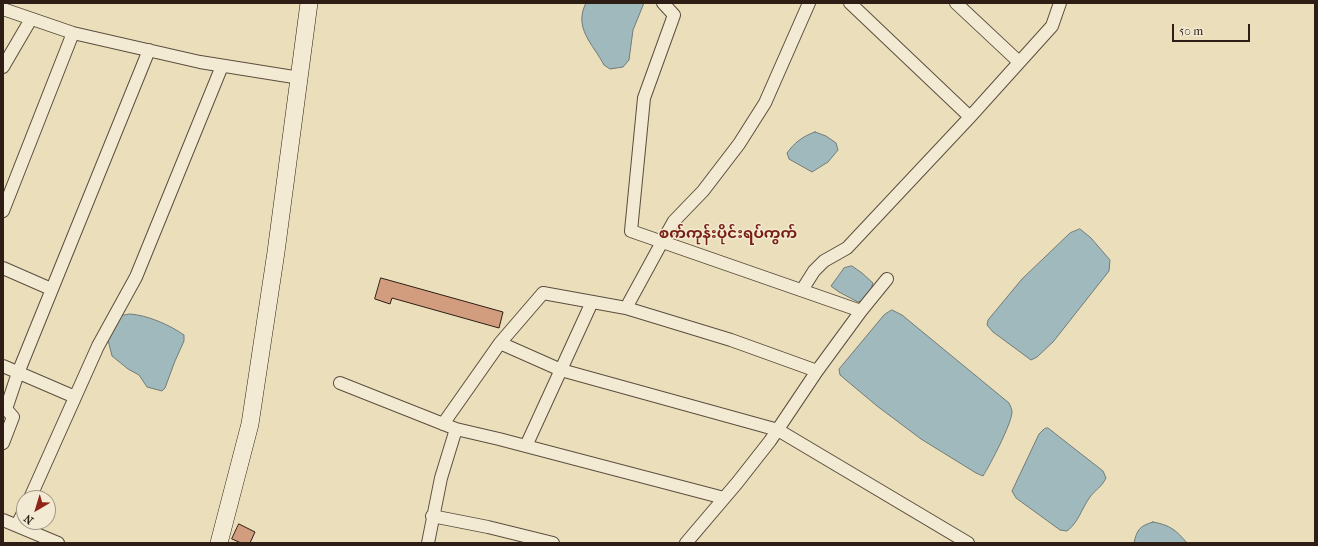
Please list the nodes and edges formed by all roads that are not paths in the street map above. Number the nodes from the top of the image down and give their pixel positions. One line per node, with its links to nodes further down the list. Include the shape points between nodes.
1 (309, 3): 14 (street)
2 (663, 3): 17 (street, via 674,15 644,98 631,231)
3 (809, 3): 17 (street, via 765,103 739,144 703,191 674,221)
4 (850, 3): 15 (street)
5 (956, 3): 11 (street)
6 (1060, 3): 11 (street, via 1052,26)
7 (3, 9): 8 (street)
8 (31, 19): 9 (street); 13 (street)
9 (73, 33): 10 (street); 16 (street)
10 (149, 50): 12 (street); 20 (street)
11 (1019, 62): 15 (street)
12 (222, 66): 14 (street); 31 (street, via 136,277 98,346)
13 (3, 68)
14 (300, 78): 44 (street, via 250,424)
15 (970, 117): 21 (street, via 847,248 824,261 814,271)
16 (3, 212)
17 (662, 242): 21 (street); 23 (street)
18 (3, 268): 20 (street)
19 (887, 280): 24 (street)
20 (51, 289): 29 (street)
21 (802, 290): 24 (street)
22 (592, 302): 23 (street); 25 (street, via 543,293); 27 (street)
23 (626, 308): 28 (street, via 731,340)
24 (861, 310): 28 (street)
25 (500, 343): 27 (street); 32 (street)
26 (3, 366): 29 (street)
27 (561, 370): 34 (street); 36 (street)
28 (817, 371): 34 (street)
29 (18, 373): 31 (street); 35 (street, via 6,409 13,418)
30 (340, 383): 32 (street)
31 (75, 397): 37 (street)
32 (442, 424): 33 (street)
33 (456, 429): 36 (street); 39 (street)
34 (778, 430): 38 (street); 48 (street)
35 (3, 443)
36 (526, 446): 38 (street)
37 (34, 490)
38 (724, 498): 47 (street)
39 (432, 516): 45 (street); 46 (street)
40 (3, 520): 41 (street)
41 (16, 525)
42 (28, 530): 43 (street)
43 (58, 543)
44 (219, 543)
45 (428, 543)
46 (553, 543)
47 (686, 543)
48 (968, 543)

